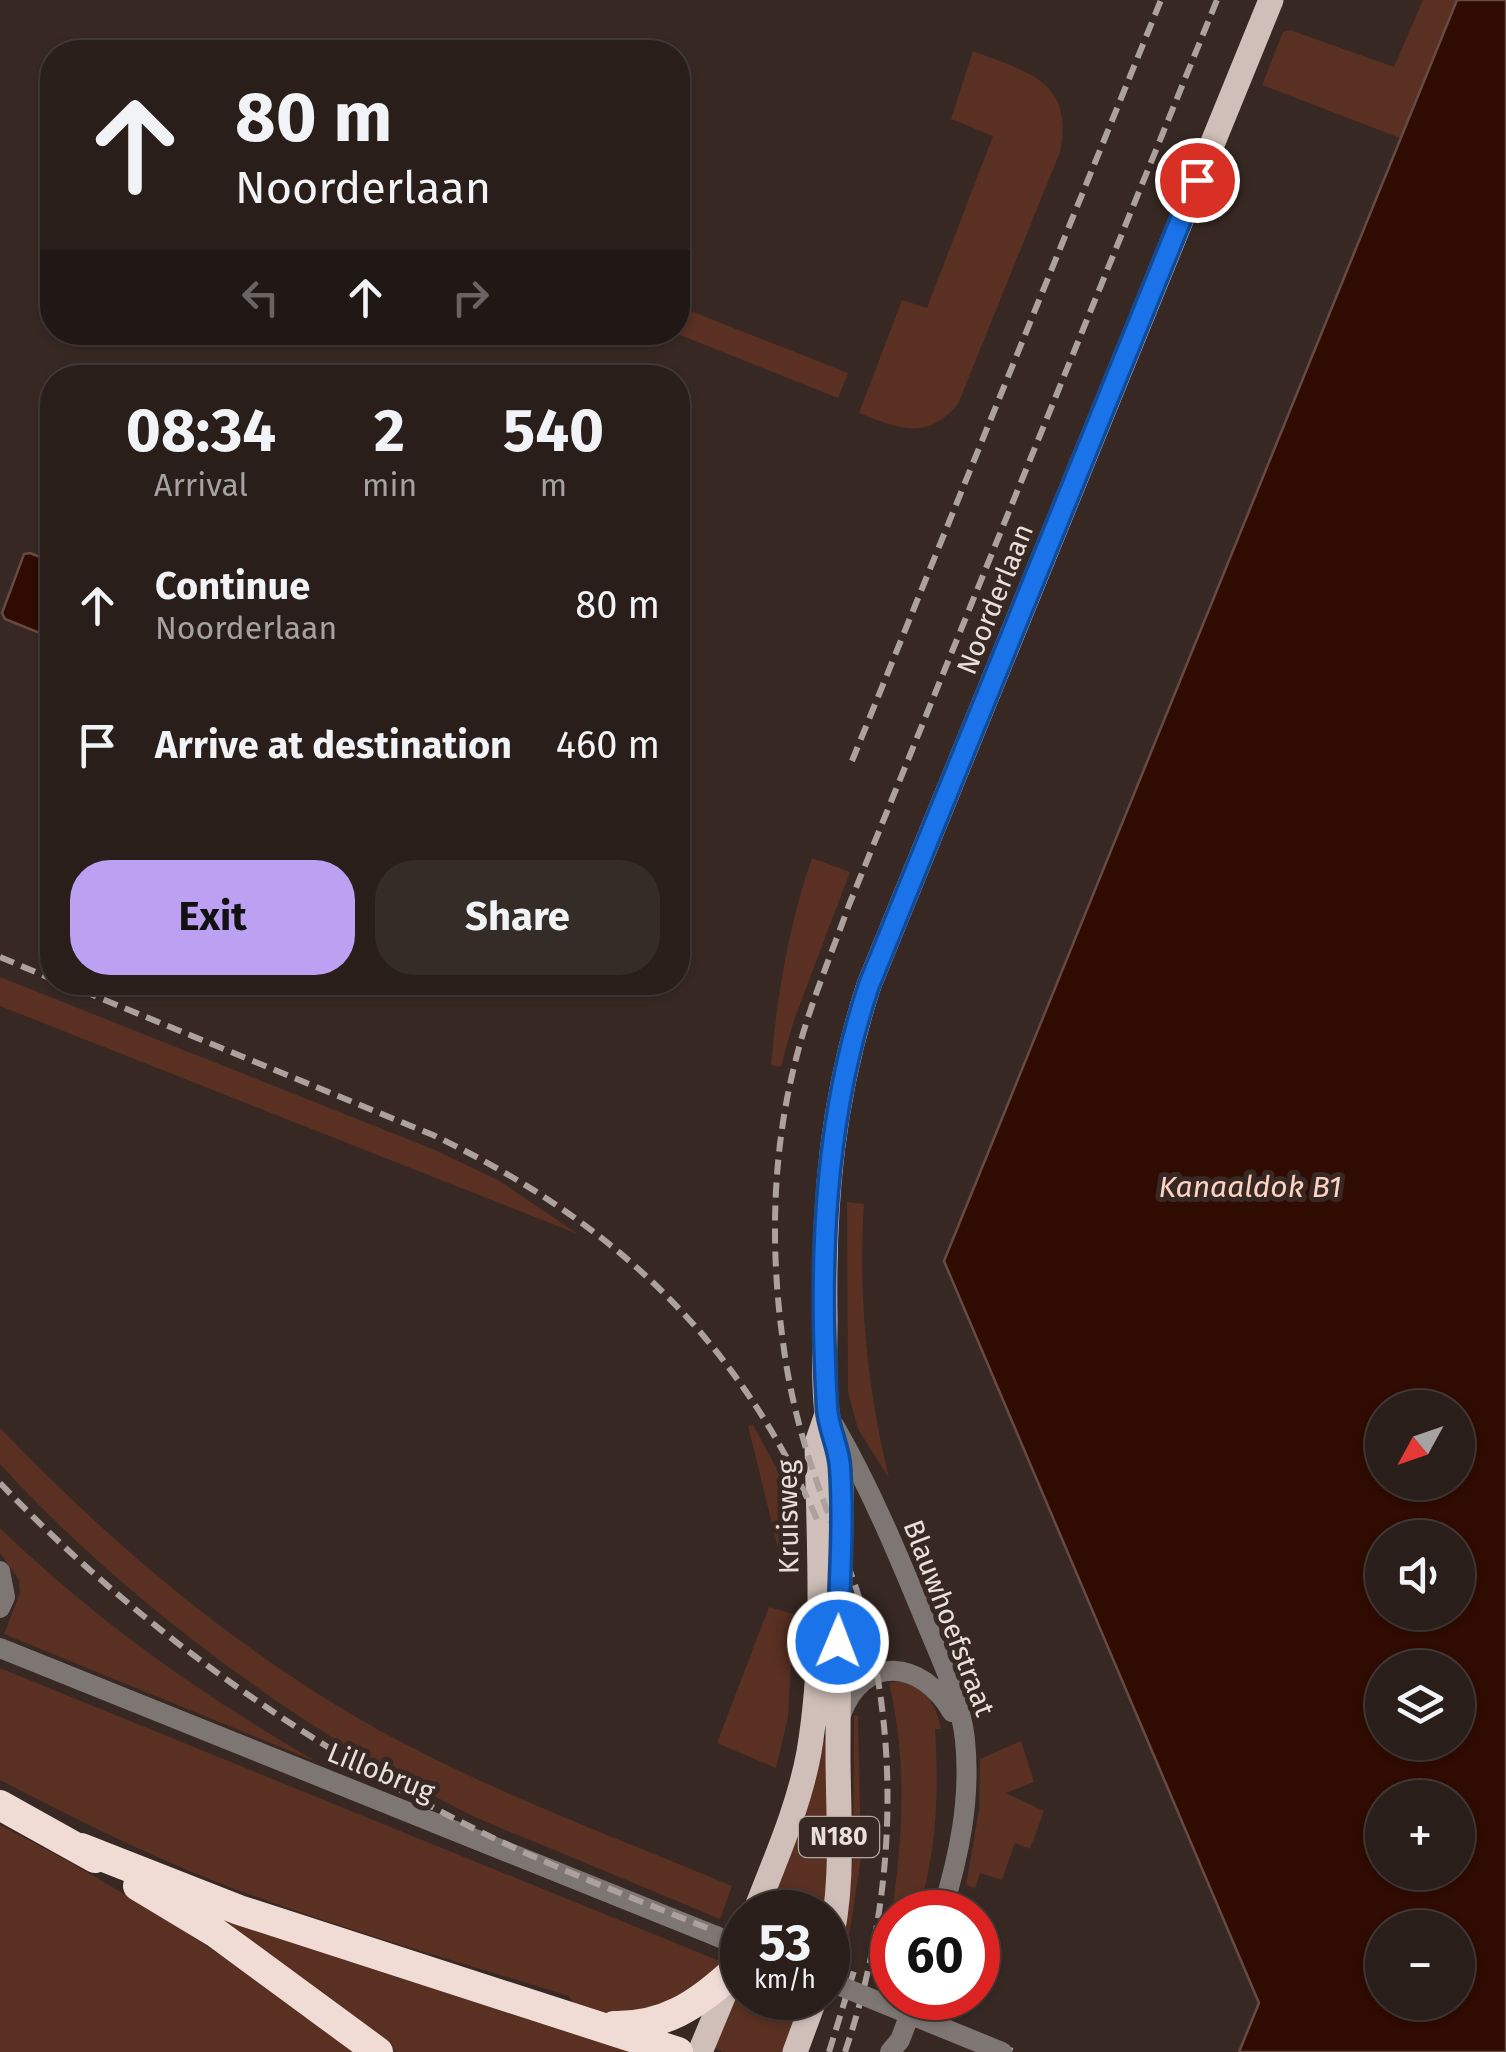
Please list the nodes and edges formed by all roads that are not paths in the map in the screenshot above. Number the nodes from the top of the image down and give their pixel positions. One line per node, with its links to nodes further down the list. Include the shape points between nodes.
1 (1271, 0): 2 (main road, Noorderlaan / N180, via 855,1026 827,1176)
2 (827, 1414): 6 (main road, Kruisweg / N180, via 841,1487); 7 (street, Blauwhoefstraat, via 878,1508 948,1676); 10 (main road, Kruisweg / N180, via 817,1444 819,1655 813,1720 797,1800)
3 (0, 1571): 4 (street)
4 (0, 1608)
5 (0, 1648): 13 (street, Lillobrug, bridge)
6 (838, 1722): 7 (street, via 863,1680 904,1670 938,1691); 11 (main road, Kruisweg / N180)
7 (965, 1737): 12 (street, Blauwhoefstraat, via 964,1833)
8 (0, 1805): 9 (highway)
9 (81, 1848): 19 (highway, via 239,1910); 20 (highway, via 216,1933)
10 (763, 1890)
11 (836, 1890)
12 (948, 1890)
13 (720, 1940)
14 (720, 1978): 19 (highway, via 688,2010 663,2020)
15 (850, 1991): 25 (street, bridge)
16 (720, 2004): 22 (main road)
17 (807, 2020): 23 (main road)
18 (908, 2020): 24 (street)
19 (601, 2026): 21 (highway)
20 (378, 2052)
21 (678, 2052)
22 (700, 2052)
23 (795, 2052)
24 (890, 2052)
25 (1002, 2052)

